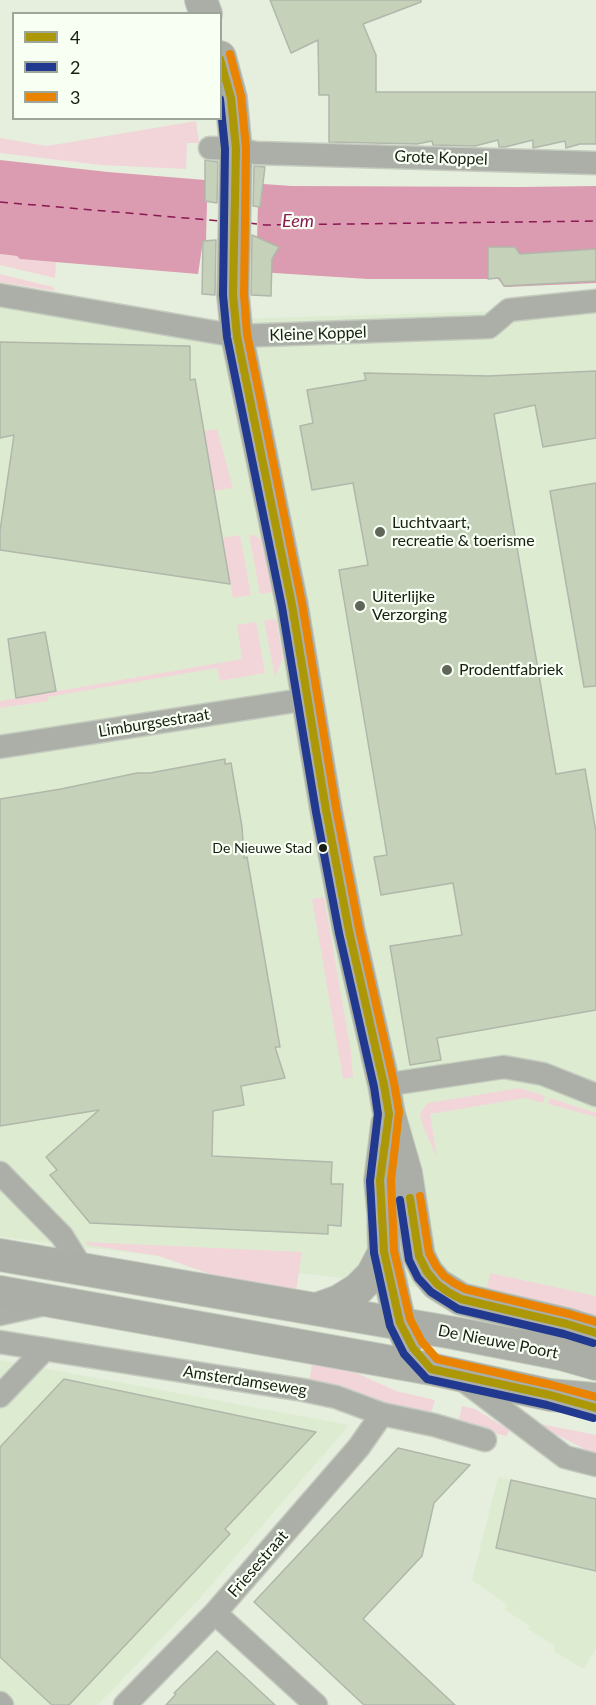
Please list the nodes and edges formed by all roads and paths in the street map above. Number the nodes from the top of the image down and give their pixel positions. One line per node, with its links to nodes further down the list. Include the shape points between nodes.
1 (222, 64): 2 (street, via 231,98)
2 (227, 151): 3 (street, Grote Koppel); 6 (street)
3 (596, 163)
4 (0, 294): 6 (street, Kleine Koppel)
5 (596, 301): 6 (street, Kleine Koppel, via 509,310 489,327)
6 (237, 336): 7 (street)
7 (308, 699): 8 (street, Limburgsestraat); 10 (street, via 326,810)
8 (0, 747)
9 (596, 1095): 10 (street, via 543,1074 504,1067)
10 (386, 1099): 12 (street, via 380,1180); 20 (street, De Nieuwe Poort, via 406,1173 419,1256 437,1284 461,1299)
11 (0, 1173): 14 (street, via 62,1236)
12 (384, 1252): 17 (street, via 372,1275 358,1289); 19 (street)
13 (0, 1255): 14 (street)
14 (82, 1268): 17 (street)
15 (0, 1292): 16 (street)
16 (57, 1302): 18 (street); 26 (street)
17 (317, 1309): 19 (street)
18 (0, 1314)
19 (400, 1323): 23 (street, De Nieuwe Poort); 26 (street, via 413,1348)
20 (596, 1333)
21 (0, 1342): 22 (street, Amsterdamseweg)
22 (45, 1349): 28 (street); 31 (street, Amsterdamseweg, via 303,1390)
23 (561, 1354): 24 (street); 25 (street, De Nieuwe Poort)
24 (596, 1354)
25 (596, 1364)
26 (444, 1372): 27 (street); 33 (street, via 565,1457)
27 (550, 1395): 29 (street); 30 (street)
28 (0, 1396)
29 (596, 1399)
30 (596, 1408)
31 (382, 1414): 32 (street, Amsterdamseweg); 34 (street, Friesestraat, via 359,1447)
32 (485, 1440)
33 (596, 1465)
34 (215, 1613): 35 (street, Friesestraat); 36 (street)
35 (125, 1705)
36 (316, 1705)

